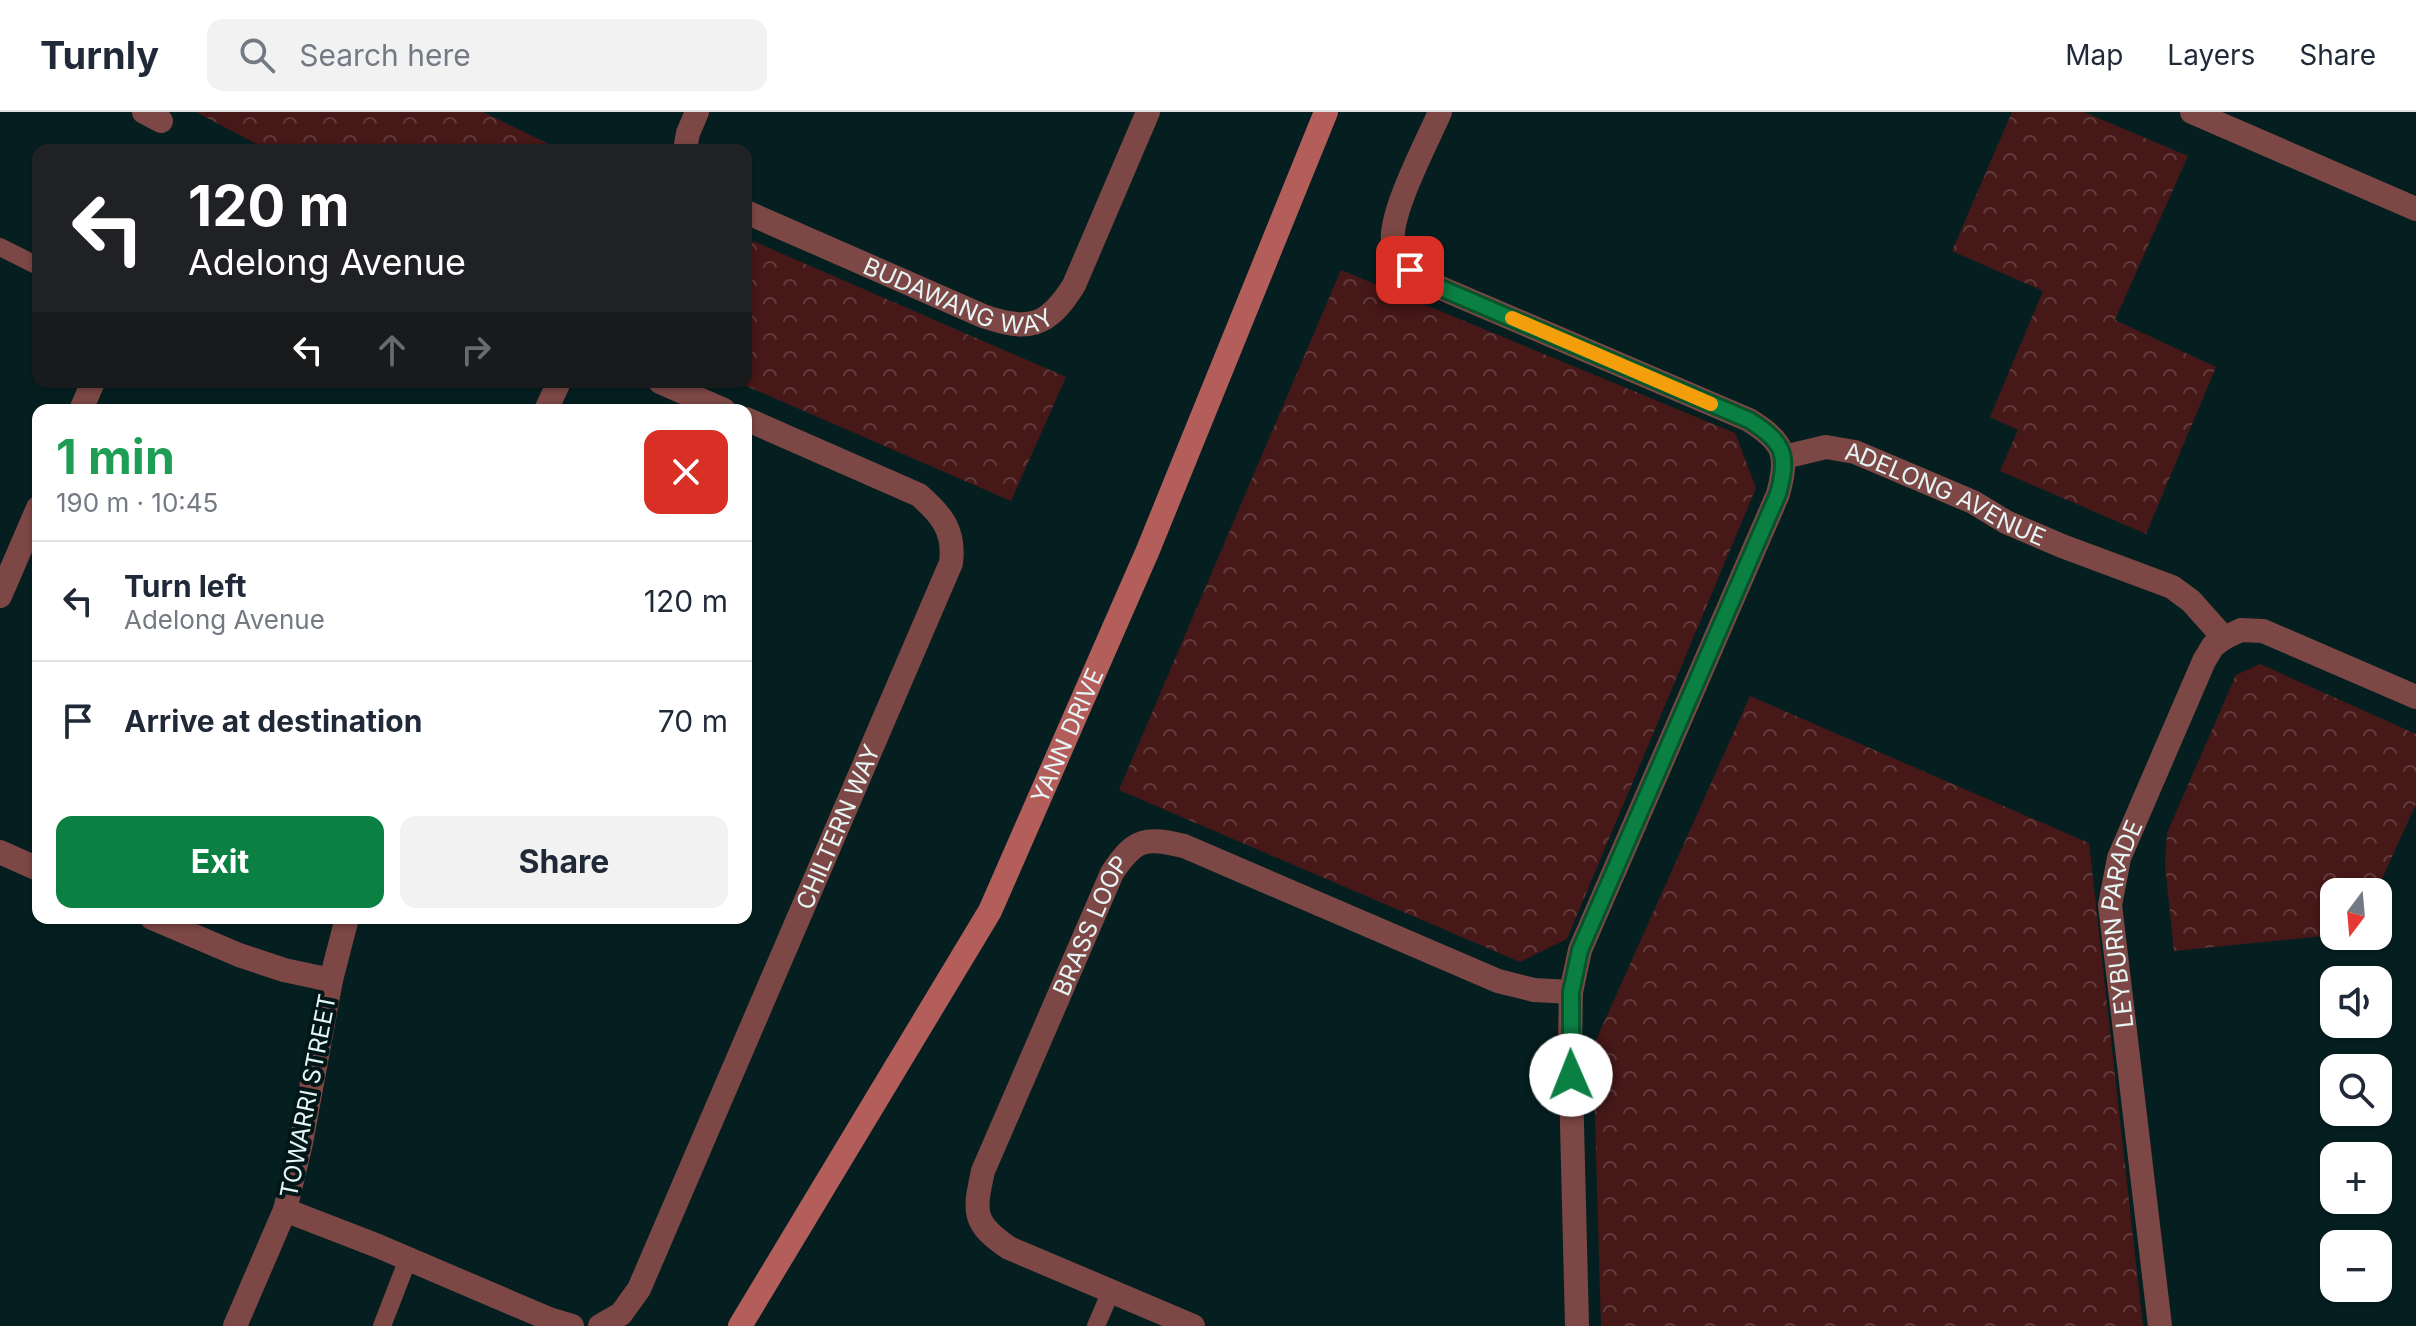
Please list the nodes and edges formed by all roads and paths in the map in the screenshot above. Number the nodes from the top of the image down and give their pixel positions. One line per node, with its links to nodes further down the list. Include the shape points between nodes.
1 (697, 112): 6 (street)
2 (1148, 112): 8 (street, BUDAWANG WAY, via 1074,285 1063,303 1033,324 1020,326 983,316)
3 (1326, 112): 32 (street, YANN DRIVE, via 1148,550 990,911)
4 (1440, 112): 14 (street, via 1398,211 1393,242 1410,270 1429,283 1749,420 1779,444)
5 (2192, 112): 7 (street)
6 (686, 144)
7 (2416, 209)
8 (752, 215)
9 (0, 247): 10 (lane)
10 (32, 263)
11 (674, 388): 12 (street)
12 (710, 404)
13 (752, 422): 31 (street, CHILTERN WAY, via 919,495 940,513 950,531 951,563 639,1289 621,1314)
14 (1784, 457): 17 (street, ADELONG AVENUE, via 1826,447 1855,452 2048,540 2172,587); 24 (street, via 1778,494 1580,950)
15 (32, 522): 16 (street)
16 (0, 596)
17 (2224, 638): 18 (street, via 2241,630 2263,631); 36 (street, LEYBURN PARADE, via 2204,661 2119,858 2110,905)
18 (2416, 697)
19 (0, 852): 20 (street)
20 (32, 866)
21 (166, 924): 23 (street, TOWARRI STREET, via 239,955)
22 (345, 924): 23 (street)
23 (331, 980): 25 (street, TOWARRI STREET)
24 (1571, 992): 27 (street, BRASS LOOP, via 1498,981 1184,846 1142,842 1127,851 1112,873 983,1171 976,1211 988,1235 1009,1248); 35 (street)
25 (285, 1210): 26 (street); 28 (street, TOWARRI STREET)
26 (408, 1259): 29 (lane); 30 (street)
27 (1111, 1291): 33 (lane); 34 (street, BRASS LOOP)
28 (235, 1326)
29 (382, 1326)
30 (572, 1326)
31 (600, 1326)
32 (740, 1326)
33 (1096, 1326)
34 (1193, 1326)
35 (1577, 1326)
36 (2160, 1326)

